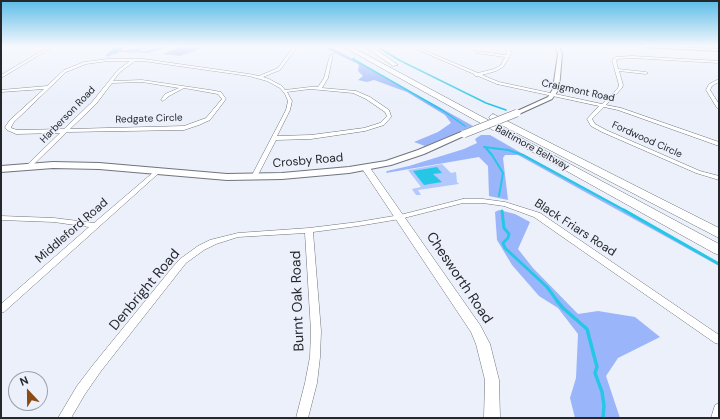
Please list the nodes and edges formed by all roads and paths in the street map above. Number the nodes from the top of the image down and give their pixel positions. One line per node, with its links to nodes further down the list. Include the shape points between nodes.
1 (20, 66): 18 (street)
2 (77, 66): 22 (street, via 67,69)
3 (126, 66): 21 (street, Harberson Road)
4 (180, 66): 19 (street)
5 (282, 66): 19 (street)
6 (329, 66): 24 (street, via 326,78)
7 (380, 66): 45 (highway, Baltimore Beltway)
8 (394, 66): 15 (highway, Baltimore Beltway)
9 (397, 66): 15 (highway)
10 (455, 66): 17 (street, Craigmont Road)
11 (502, 66): 17 (street)
12 (559, 66): 27 (main road, via 556,88)
13 (616, 66): 14 (street)
14 (617, 70): 16 (street); 29 (street, via 620,88)
15 (405, 71): 44 (highway, Baltimore Beltway)
16 (646, 73)
17 (476, 75): 27 (street, Craigmont Road, via 506,86)
18 (1, 77)
19 (260, 77): 25 (street)
20 (719, 80): 30 (street, via 710,85 708,90)
21 (111, 82): 23 (street, Redgate Circle, via 142,81); 31 (street, Harberson Road)
22 (48, 87): 26 (street); 31 (street, via 8,127 24,132)
23 (183, 87): 28 (street, via 167,95); 31 (street, Redgate Circle, via 216,92 224,99 208,119 184,128)
24 (319, 89): 25 (street); 32 (street, via 359,94 384,109 389,116 382,124 365,129 311,137)
25 (284, 90): 32 (street, via 290,106)
26 (1, 91)
27 (552, 95): 29 (street, Craigmont Road); 35 (main road, Crosby Road, bridge, via 538,104 421,152)
28 (163, 100)
29 (603, 105): 33 (street, Craigmont Road); 39 (street, Fordwood Circle, via 589,119 594,125 698,172)
30 (719, 107)
31 (66, 131): 34 (street, Harberson Road)
32 (274, 138): 38 (street)
33 (719, 144)
34 (29, 166): 36 (main road, Crosby Road); 37 (main road, Crosby Road, via 99,166)
35 (366, 167): 38 (main road, Crosby Road, via 326,173); 40 (street, Chesworth Road)
36 (1, 169)
37 (158, 171): 38 (main road, Crosby Road); 42 (street, Middleford Road)
38 (254, 177)
39 (719, 178)
40 (400, 217): 43 (street, Denbright Road); 48 (street, Black Friars Road, via 473,200 505,204 526,210 548,222); 52 (street, Chesworth Road, via 467,314 484,344 492,380)
41 (1, 218): 42 (street, via 54,220)
42 (96, 226): 46 (street, Middleford Road)
43 (309, 230): 50 (street, Denbright Road, via 238,235 213,242 191,254 175,270 97,368); 51 (street, Burnt Oak Road, via 316,331 311,383)
44 (719, 234)
45 (719, 250)
46 (5, 302): 47 (street, Middleford Road)
47 (1, 309)
48 (719, 340)
49 (719, 409): 53 (street)
50 (64, 418)
51 (302, 418)
52 (492, 418)
53 (717, 418)

